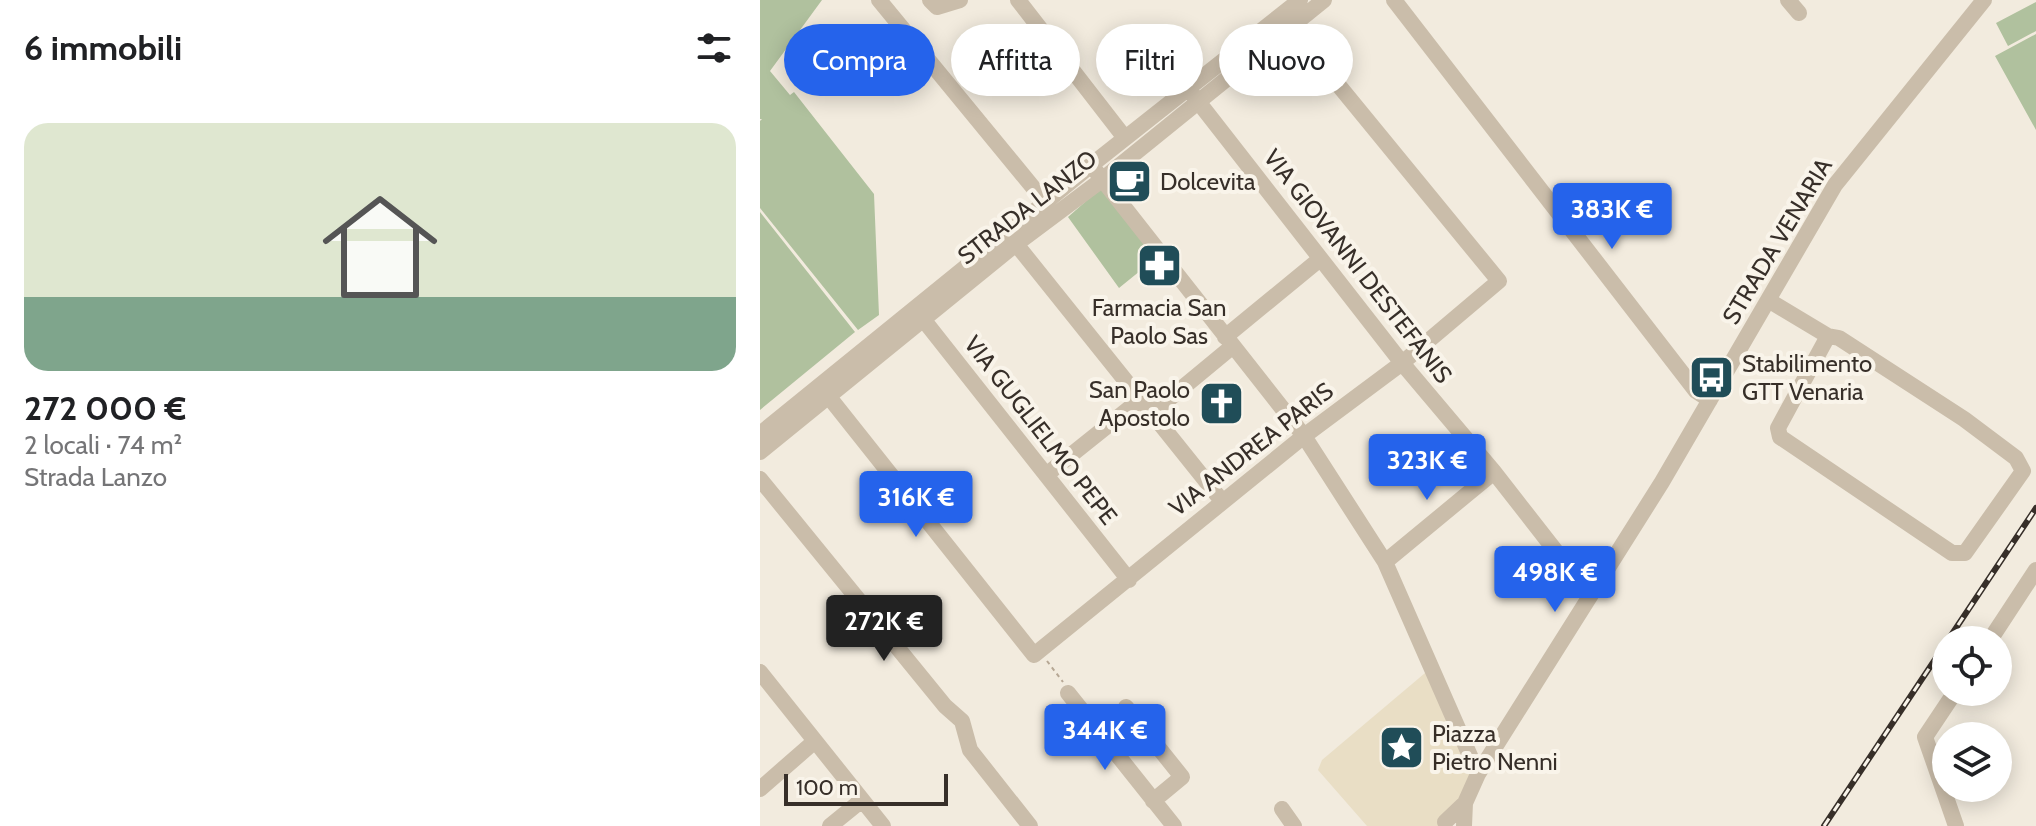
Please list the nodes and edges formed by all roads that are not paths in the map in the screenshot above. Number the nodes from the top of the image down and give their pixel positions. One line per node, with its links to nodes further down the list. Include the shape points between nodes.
1 (879, 0): 17 (street)
2 (930, 0): 3 (street, via 937,7)
3 (960, 0)
4 (1018, 0): 14 (street, STRADA LANZO)
5 (1300, 0): 9 (street, STRADA LANZO)
6 (1324, 0): 9 (street, STRADA LANZO)
7 (1394, 0): 27 (street, via 1696,391)
8 (1984, 0): 20 (street, STRADA VENARIA, via 1835,185)
9 (1286, 21): 10 (street, STRADA LANZO); 24 (street, VIA ANDREA PARIS, via 1499,281)
10 (1203, 86)
11 (1190, 96): 14 (street, STRADA LANZO)
12 (1191, 96): 16 (street, STRADA LANZO)
13 (1193, 96): 19 (street, VIA GIOVANNI DESTEFANIS)
14 (1125, 138): 15 (street, STRADA LANZO)
15 (1091, 165): 16 (street); 17 (street, STRADA LANZO)
16 (1103, 179): 18 (street, STRADA LANZO); 23 (street)
17 (1045, 202): 21 (street, STRADA LANZO)
18 (1016, 244): 21 (street, STRADA LANZO); 26 (street)
19 (1320, 259): 23 (street); 24 (street, VIA GIOVANNI DESTEFANIS)
20 (1768, 300): 22 (street); 27 (street, STRADA VENARIA)
21 (919, 315): 25 (street, STRADA LANZO); 29 (street, STRADA LANZO); 33 (street, VIA GUGLIELMO PEPE)
22 (1828, 336): 22 (street, via 1778,428 1780,437 1952,553 1965,553 2023,471 2016,458 1914,386)
23 (1229, 342): 28 (street); 30 (street)
24 (1402, 363): 30 (street, VIA ANDREA PARIS); 32 (street, VIA GIOVANNI DESTEFANIS)
25 (829, 397): 31 (street, STRADA LANZO); 38 (street, VIA ANDREA PARIS, via 1037,653)
26 (1141, 399): 28 (street); 33 (street)
27 (1710, 400): 39 (street, STRADA VENARIA)
28 (1152, 413): 35 (street)
29 (760, 434)
30 (1304, 436): 35 (street, VIA ANDREA PARIS); 36 (street)
31 (760, 452)
32 (1494, 472): 36 (street); 39 (street, VIA GIOVANNI DESTEFANIS)
33 (1046, 475): 38 (street, VIA GUGLIELMO PEPE)
34 (760, 479): 55 (street, via 962,721 970,750)
35 (1222, 501): 38 (street, VIA ANDREA PARIS)
36 (1385, 562): 46 (street)
37 (2036, 570): 40 (street)
38 (1129, 580)
39 (1590, 595): 46 (street, STRADA VENARIA)
40 (1999, 626)
41 (760, 672): 45 (street)
42 (1068, 693): 49 (street)
43 (1946, 706): 59 (street, via 1925,737)
44 (1126, 707): 49 (street, via 1182,777)
45 (815, 741): 47 (street); 48 (street)
46 (1478, 774): 50 (street, STRADA VENARIA)
47 (760, 789)
48 (862, 800): 53 (street); 54 (street)
49 (1153, 801): 56 (street)
50 (1465, 803): 52 (street); 58 (street)
51 (1282, 809): 57 (street)
52 (1445, 825)
53 (830, 826)
54 (883, 826)
55 (1030, 826)
56 (1174, 826)
57 (1294, 826)
58 (1464, 826)
59 (1956, 826)

